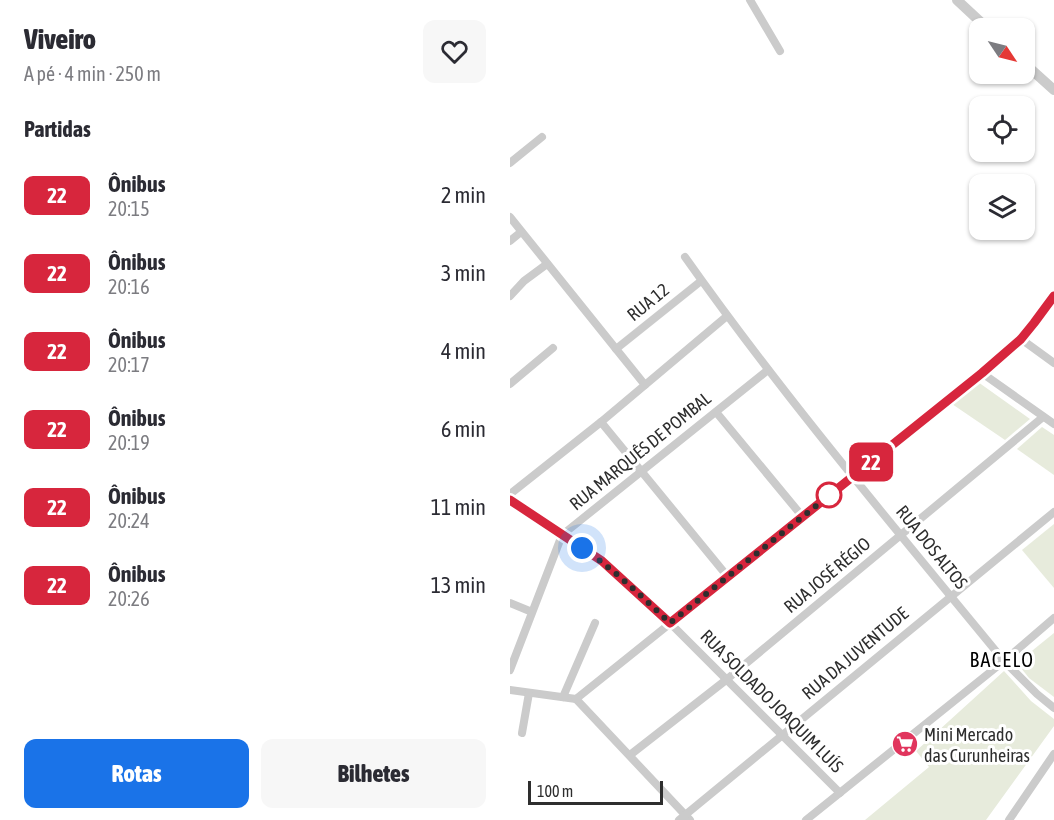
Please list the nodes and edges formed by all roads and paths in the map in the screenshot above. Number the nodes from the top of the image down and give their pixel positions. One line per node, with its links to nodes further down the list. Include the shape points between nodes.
1 (750, 0): 4 (street)
2 (957, 0): 3 (street)
3 (976, 18)
4 (780, 51)
5 (1035, 73): 6 (street)
6 (1054, 90)
7 (542, 137): 8 (street)
8 (510, 163)
9 (510, 218): 10 (street)
10 (521, 232): 11 (street); 13 (street)
11 (510, 242)
12 (685, 257): 14 (street, RUA DOS ALTOS)
13 (547, 264): 15 (street); 20 (street)
14 (701, 280): 17 (street, RUA DOS ALTOS); 20 (street, RUA 12)
15 (510, 296)
16 (1054, 296): 18 (street)
17 (727, 316): 22 (street, RUA DOS ALTOS); 25 (street)
18 (1021, 339): 21 (street); 23 (street)
19 (553, 348): 24 (street)
20 (616, 349): 25 (street)
21 (1054, 363)
22 (768, 370): 26 (street, RUA MARQUÊS DE POMBAL); 31 (street, RUA DOS ALTOS)
23 (982, 373): 27 (street); 31 (street)
24 (510, 384)
25 (645, 385): 28 (street)
26 (716, 412): 30 (street, RUA MARQUÊS DE POMBAL); 35 (street)
27 (1043, 417): 29 (street); 37 (street, RUA JOSÉ RÉGIO)
28 (601, 422): 30 (street); 32 (street)
29 (1054, 424)
30 (642, 472): 36 (street, RUA MARQUÊS DE POMBAL); 38 (street)
31 (853, 476): 35 (street); 37 (street, RUA DOS ALTOS)
32 (510, 494)
33 (510, 500): 36 (street, RUA SOLDADO JOAQUIM LUÍS)
34 (1054, 512): 39 (street, RUA DA JUVENTUDE)
35 (802, 516): 38 (street)
36 (562, 535): 41 (street, RUA MARQUÊS DE POMBAL); 44 (street, RUA SOLDADO JOAQUIM LUÍS, via 602,561)
37 (901, 535): 39 (street, RUA DOS ALTOS); 47 (street, RUA JOSÉ RÉGIO)
38 (728, 577): 44 (street)
39 (951, 596): 45 (street, RUA DOS ALTOS); 54 (street, RUA DA JUVENTUDE)
40 (510, 603): 41 (street)
41 (532, 612): 46 (street, RUA MARQUÊS DE POMBAL)
42 (1054, 618): 45 (street)
43 (595, 623): 50 (street)
44 (670, 623): 47 (street, RUA SOLDADO JOAQUIM LUÍS); 51 (street)
45 (1004, 661): 52 (street, RUA DOS ALTOS); 57 (street)
46 (510, 670)
47 (726, 680): 54 (street, RUA SOLDADO JOAQUIM LUÍS); 56 (street, RUA JOSÉ RÉGIO)
48 (510, 690): 49 (street)
49 (529, 693): 50 (street); 53 (street)
50 (563, 697): 51 (street)
51 (576, 699): 56 (street)
52 (1054, 708)
53 (522, 733)
54 (782, 735): 57 (street, RUA SOLDADO JOAQUIM LUÍS); 58 (street, RUA DA JUVENTUDE)
55 (1054, 754): 60 (street)
56 (630, 755): 58 (street)
57 (840, 793): 59 (street)
58 (684, 818)
59 (806, 820)
60 (1010, 820)

